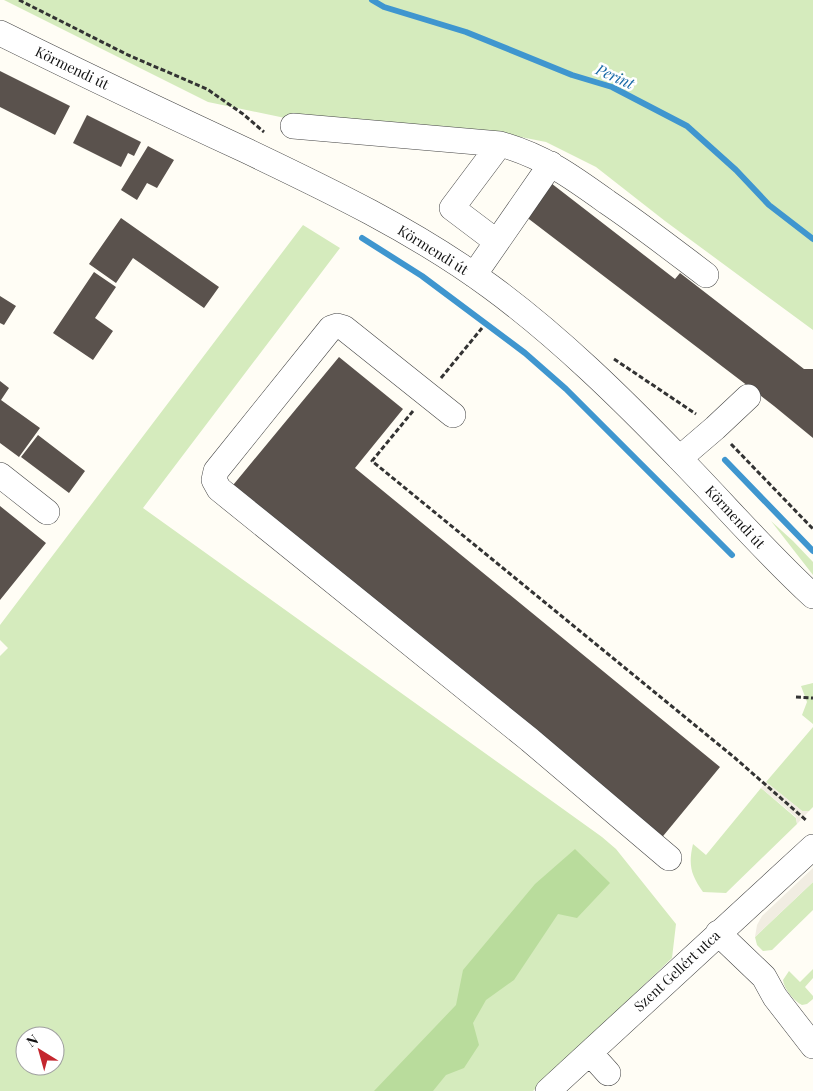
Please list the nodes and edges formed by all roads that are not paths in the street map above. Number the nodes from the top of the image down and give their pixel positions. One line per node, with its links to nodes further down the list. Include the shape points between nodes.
1 (0, 33): 6 (street, Körmendi út, via 347,200 415,237)
2 (293, 126): 3 (street)
3 (500, 144): 4 (street); 5 (street, via 452,208)
4 (551, 164): 5 (street); 7 (street, via 637,222)
5 (497, 242): 6 (street)
6 (474, 275): 10 (street, Körmendi út, via 549,334)
7 (706, 275)
8 (748, 397): 10 (street)
9 (453, 415): 17 (street, via 344,328 336,326 331,328 216,471 214,480 219,489 530,740)
10 (680, 458): 13 (street, Körmendi út)
11 (0, 476): 12 (street)
12 (47, 512)
13 (790, 575): 14 (street, Körmendi út); 15 (street, Körmendi út)
14 (813, 596)
15 (813, 604)
16 (811, 848): 18 (street, Szent Gellért utca)
17 (669, 858)
18 (718, 933): 19 (street, via 764,977 775,997); 20 (street, Szent Gellért utca)
19 (813, 1046)
20 (590, 1053): 21 (street); 22 (street, Szent Gellért utca)
21 (608, 1073)
22 (548, 1091)

